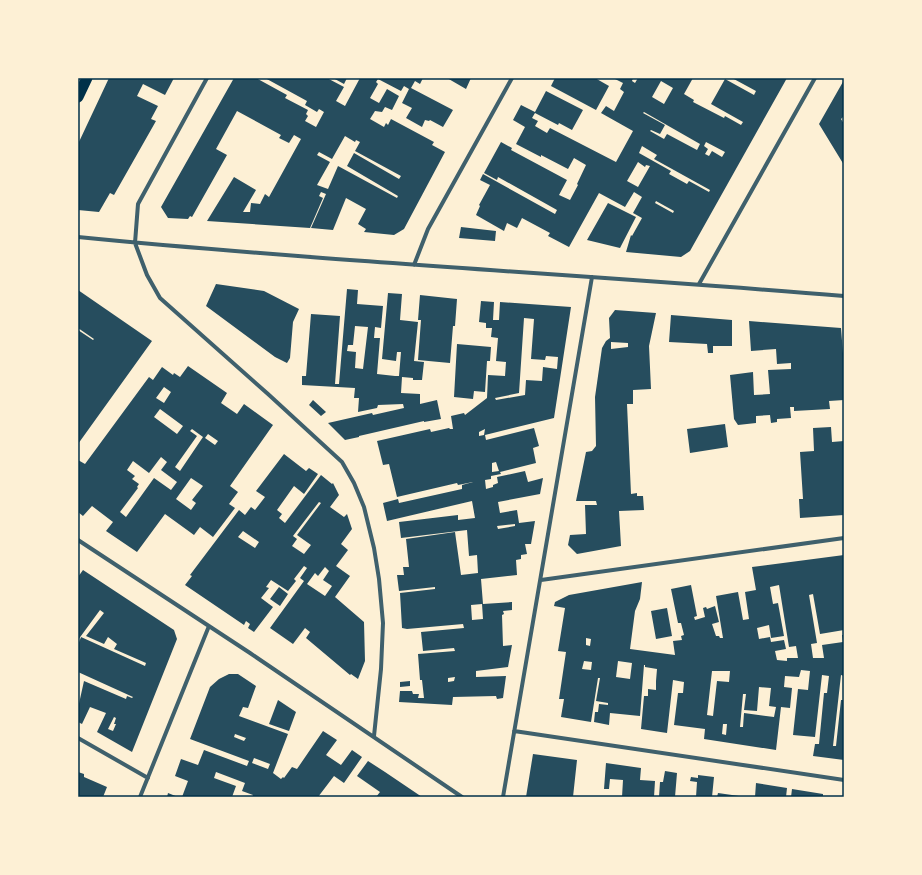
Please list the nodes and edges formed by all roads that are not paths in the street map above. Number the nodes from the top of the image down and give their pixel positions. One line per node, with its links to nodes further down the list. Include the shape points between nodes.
1 (87, 78): 5 (highway)
2 (207, 78): 7 (street, via 138,204)
3 (512, 78): 8 (street, via 428,229)
4 (815, 78): 10 (street)
5 (78, 97)
6 (78, 236): 7 (street)
7 (135, 243): 8 (street); 17 (street, via 147,275 160,298 342,462 354,483 364,507 380,586 381,669)
8 (414, 265): 9 (street)
9 (592, 276): 10 (street); 14 (street)
10 (699, 284): 11 (street)
11 (844, 296)
12 (844, 538): 14 (street)
13 (78, 540): 15 (street)
14 (541, 580): 16 (street)
15 (209, 626): 17 (street); 19 (street)
16 (514, 732): 20 (street); 23 (street)
17 (374, 736): 22 (street)
18 (78, 738): 19 (street)
19 (148, 778): 21 (street)
20 (844, 780)
21 (140, 797)
22 (462, 797)
23 (503, 797)

